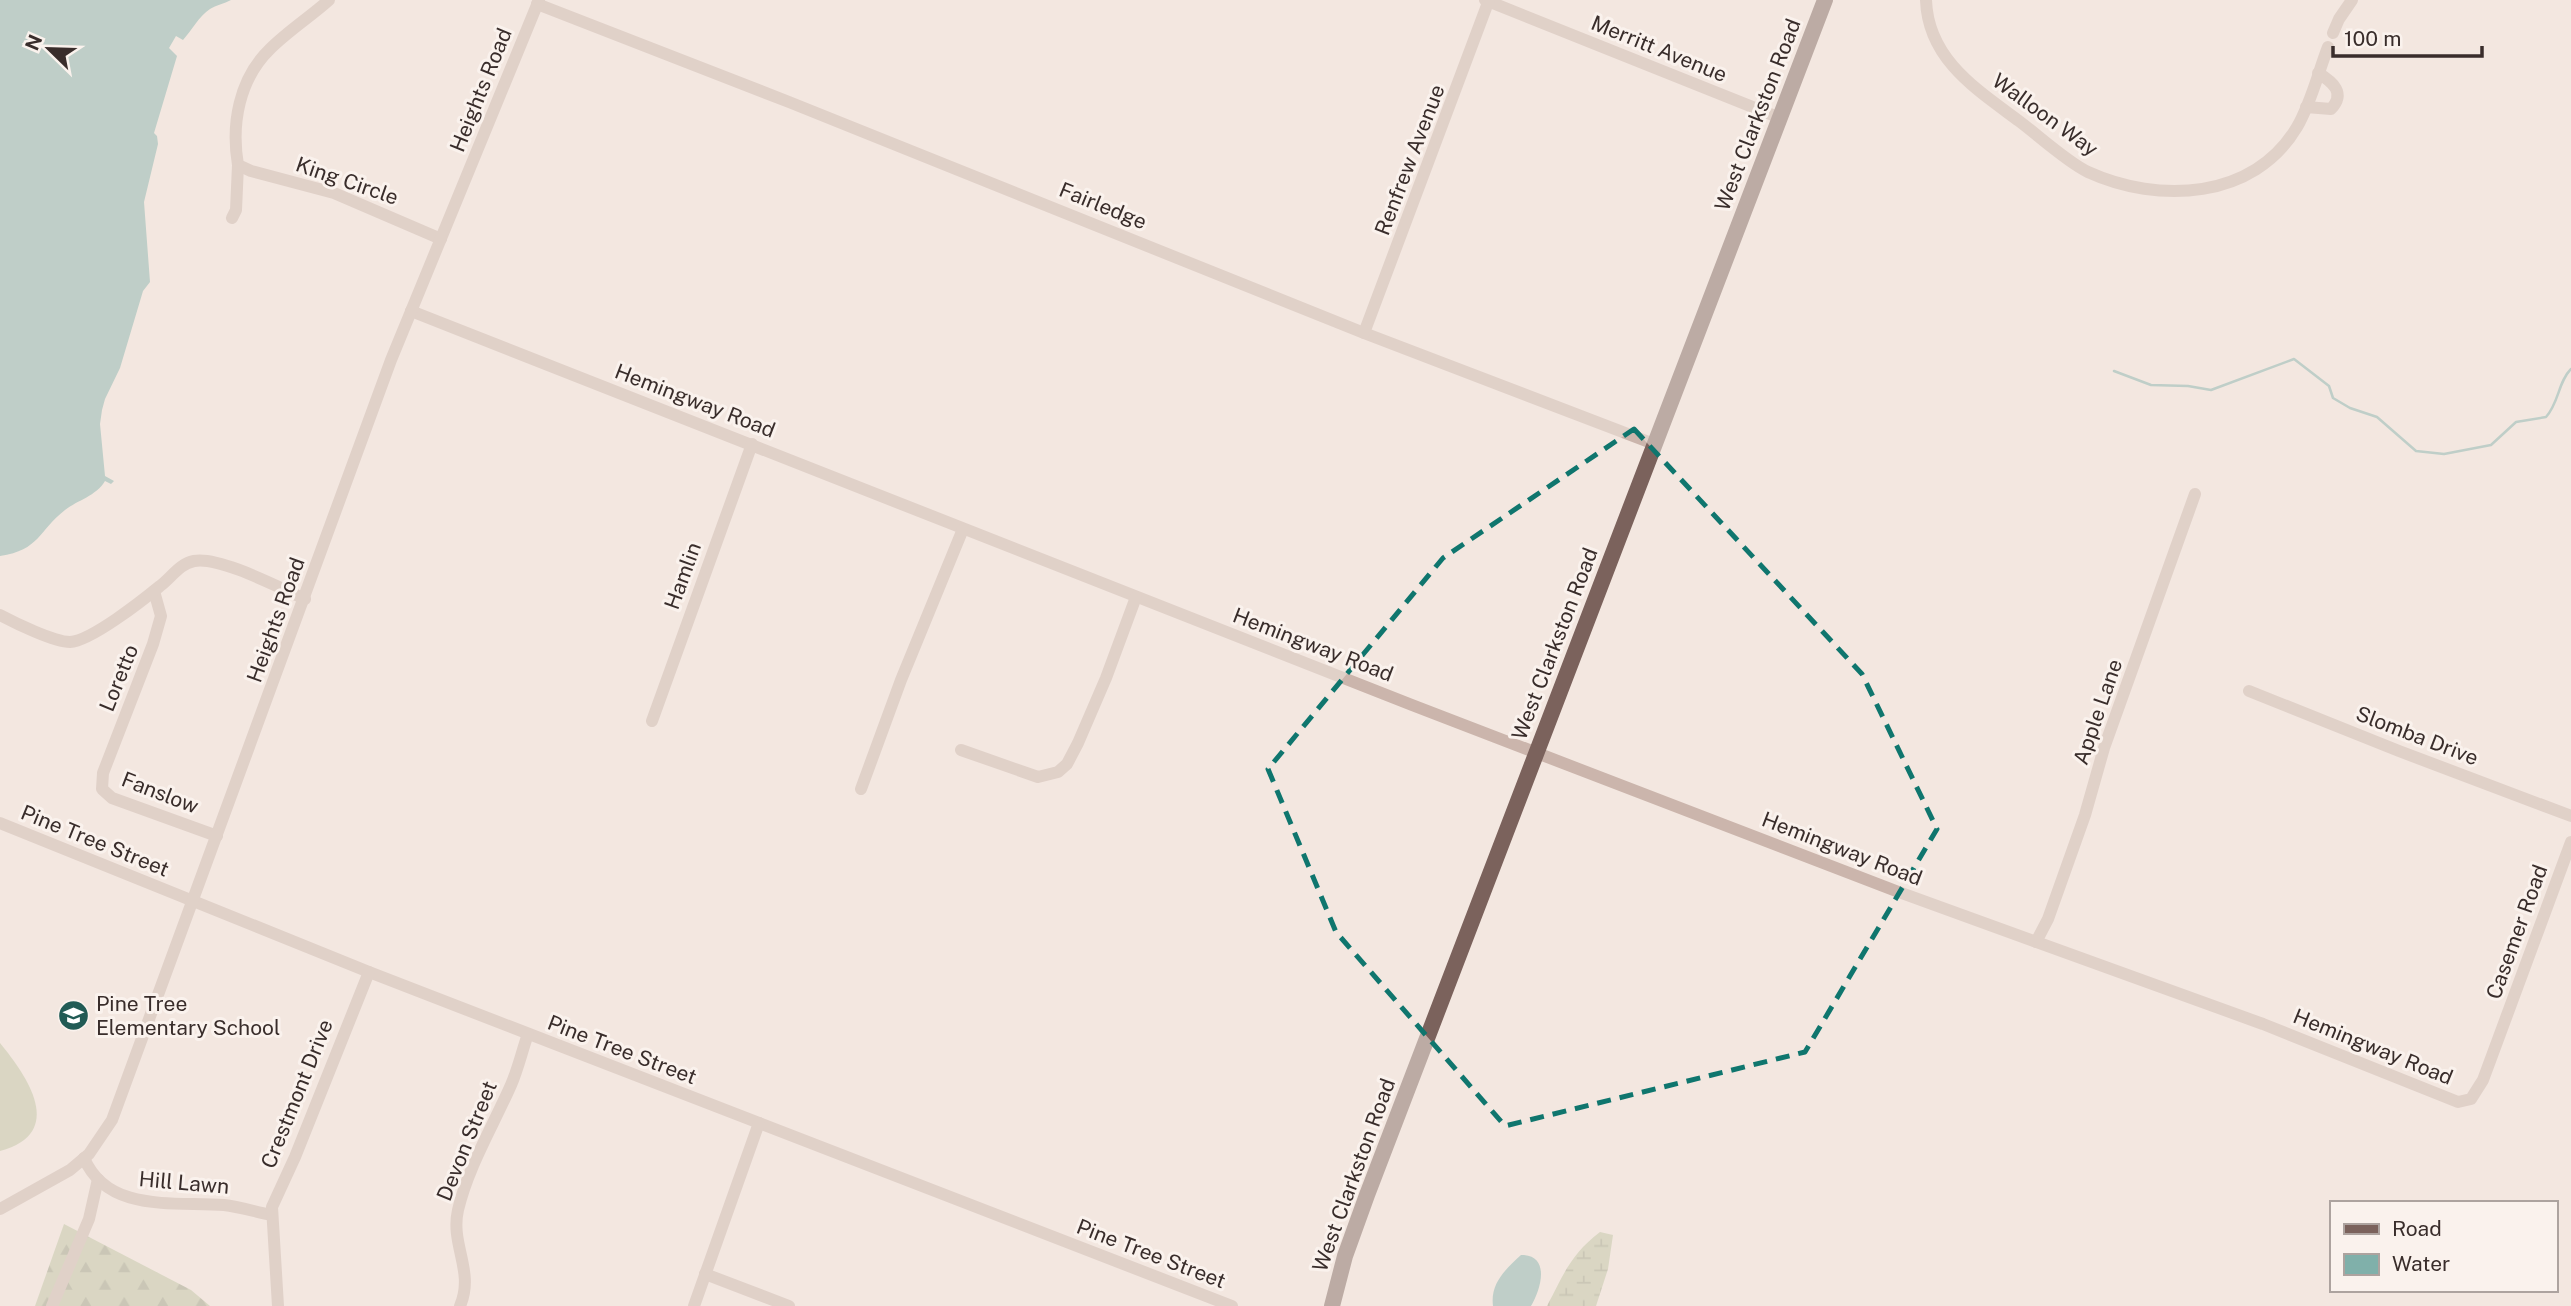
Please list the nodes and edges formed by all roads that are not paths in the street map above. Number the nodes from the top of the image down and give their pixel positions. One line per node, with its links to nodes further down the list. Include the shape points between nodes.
1 (329, 0): 12 (street, via 268,50 249,76 236,111)
2 (1488, 0): 11 (street, Merritt Avenue); 16 (street, Renfrew Avenue)
3 (1825, 0): 11 (main road, West Clarkston Road)
4 (1926, 0): 10 (street, Walloon Way, via 1933,39 1941,53 1979,92 2085,171 2110,181 2186,191 2243,177 2283,146)
5 (2352, 0): 7 (street)
6 (538, 2): 14 (street, Heights Road); 16 (street, Fairledge)
7 (2333, 33)
8 (2328, 47): 9 (street, Walloon Way)
9 (2318, 73): 10 (street, Walloon Way); 10 (street, via 2336,87 2337,102 2331,108)
10 (2306, 107)
11 (1780, 118): 18 (main road, West Clarkston Road)
12 (238, 164): 13 (street); 14 (street, King Circle, via 334,193)
13 (232, 218)
14 (441, 239): 15 (street, Heights Road)
15 (411, 312): 17 (street, Hemingway Road); 23 (street, Heights Road)
16 (1364, 332): 18 (street, Fairledge)
17 (752, 444): 20 (street, Hemingway Road); 26 (street, Hamlin)
18 (1654, 444): 28 (main road, West Clarkston Road)
19 (2195, 494): 36 (street, Apple Lane, via 2104,747 2081,828)
20 (963, 529): 22 (street, Hemingway Road); 30 (street)
21 (154, 591): 23 (street, via 183,565 196,560 231,567); 24 (street, via 88,637 69,642); 29 (street, Loretto, via 160,616 153,644)
22 (1136, 597): 27 (street, via 1078,743 1058,772 1038,777); 28 (street, Hemingway Road)
23 (305, 599): 33 (street, Heights Road)
24 (0, 615)
25 (2249, 691): 31 (street, Slomba Drive)
26 (652, 721)
27 (961, 750)
28 (1536, 753): 36 (street, Hemingway Road); 52 (main road, West Clarkston Road, via 1363,1206)
29 (103, 778): 33 (street, Fanslow, via 102,789 112,798)
30 (861, 789)
31 (2571, 816)
32 (0, 823): 35 (street, Pine Tree Street)
33 (217, 836): 35 (street, Heights Road)
34 (2571, 842): 39 (street, Casemer Road)
35 (193, 901): 37 (street, Pine Tree Street); 41 (street, Heights Road, via 112,1120)
36 (2036, 942): 39 (street, Hemingway Road, via 2458,1101 2472,1099 2477,1092)
37 (369, 972): 38 (street, Pine Tree Street); 44 (street, Crestmont Drive)
38 (528, 1034): 40 (street, Pine Tree Street); 48 (street, Devon Street, via 457,1214 466,1280)
39 (2500, 1036)
40 (759, 1124): 45 (street); 51 (street, Pine Tree Street)
41 (84, 1158): 42 (street); 43 (street, Heights Road)
42 (98, 1179): 44 (street, Hill Lawn, via 128,1198 144,1202 223,1205); 46 (street, via 89,1219)
43 (0, 1209)
44 (272, 1214): 47 (street, Crestmont Drive)
45 (705, 1275): 49 (street); 50 (street)
46 (51, 1306)
47 (278, 1306)
48 (460, 1306)
49 (694, 1306)
50 (789, 1306)
51 (1232, 1306)
52 (1332, 1306)

